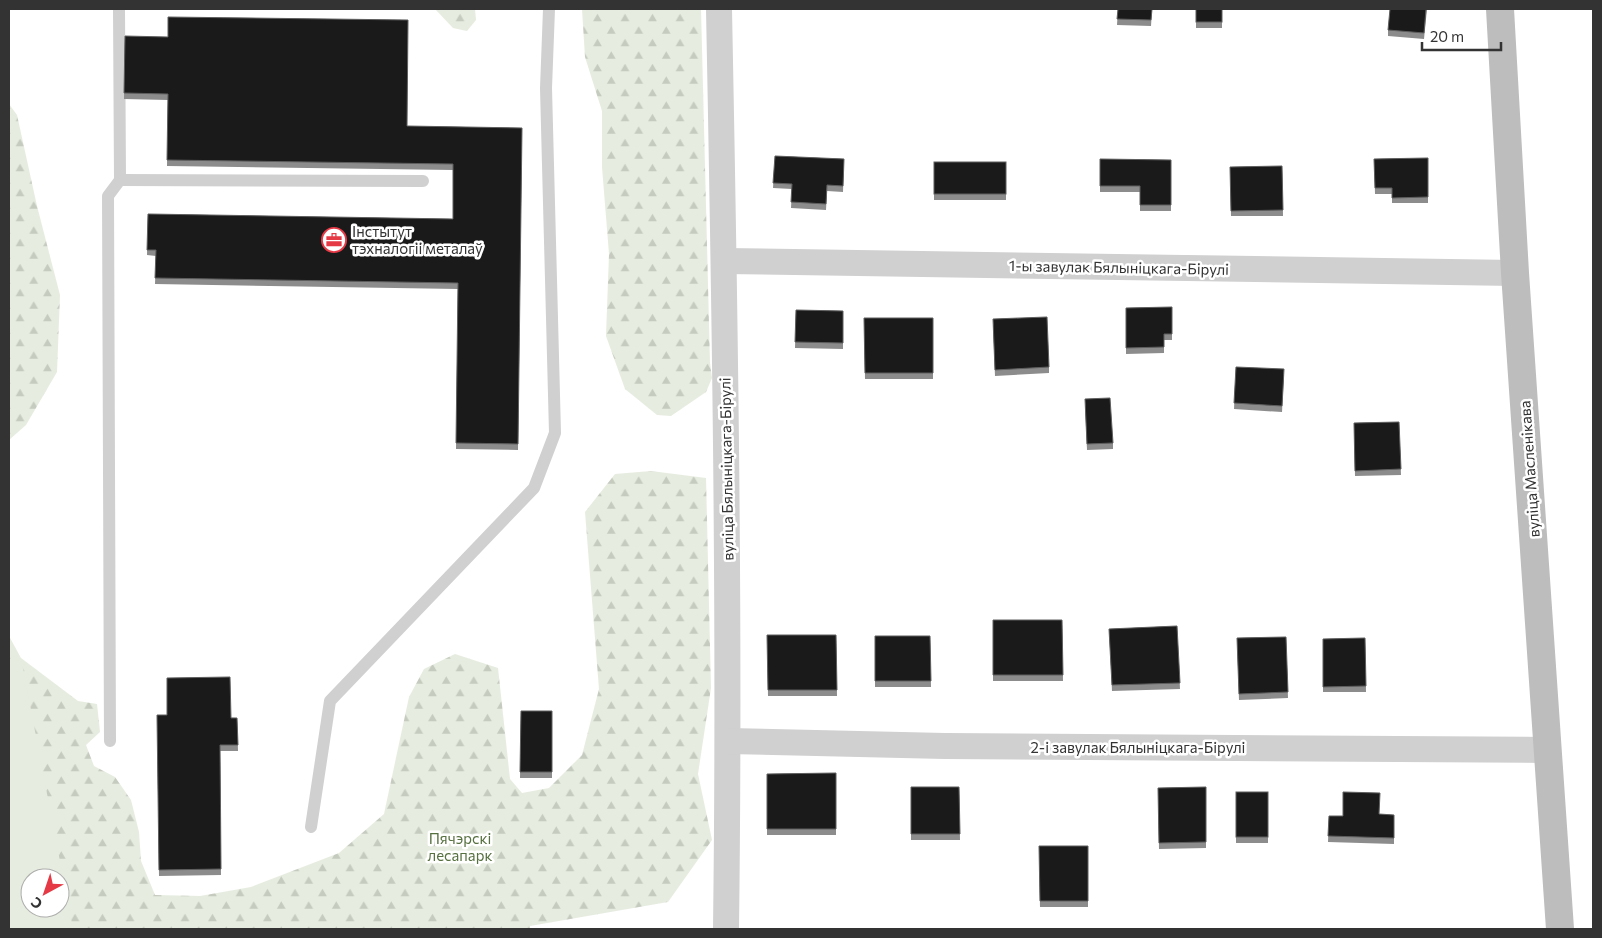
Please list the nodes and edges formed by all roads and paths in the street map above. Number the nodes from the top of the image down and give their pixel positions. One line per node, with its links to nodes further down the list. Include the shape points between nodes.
1 (119, 9): 5 (lane)
2 (549, 9): 12 (lane, via 546,88 555,433 534,488 330,701)
3 (719, 9): 7 (street, вуліца Бялыніцкага-Бірулі)
4 (1500, 9): 8 (main road, вуліца Масленікава)
5 (120, 180): 6 (lane); 9 (lane, via 108,196)
6 (423, 181)
7 (724, 261): 8 (street, 1-ы завулак Бялыніцкага-Бірулі); 10 (street, вуліца Бялыніцкага-Бірулі)
8 (1515, 273): 11 (main road, вуліца Масленікава)
9 (110, 741)
10 (728, 741): 11 (street, 2-і завулак Бялыніцкага-Бірулі, via 945,746); 13 (street, вуліца Бялыніцкага-Бірулі)
11 (1548, 750): 14 (main road, вуліца Масленікава)
12 (311, 827)
13 (726, 929)
14 (1560, 929)

